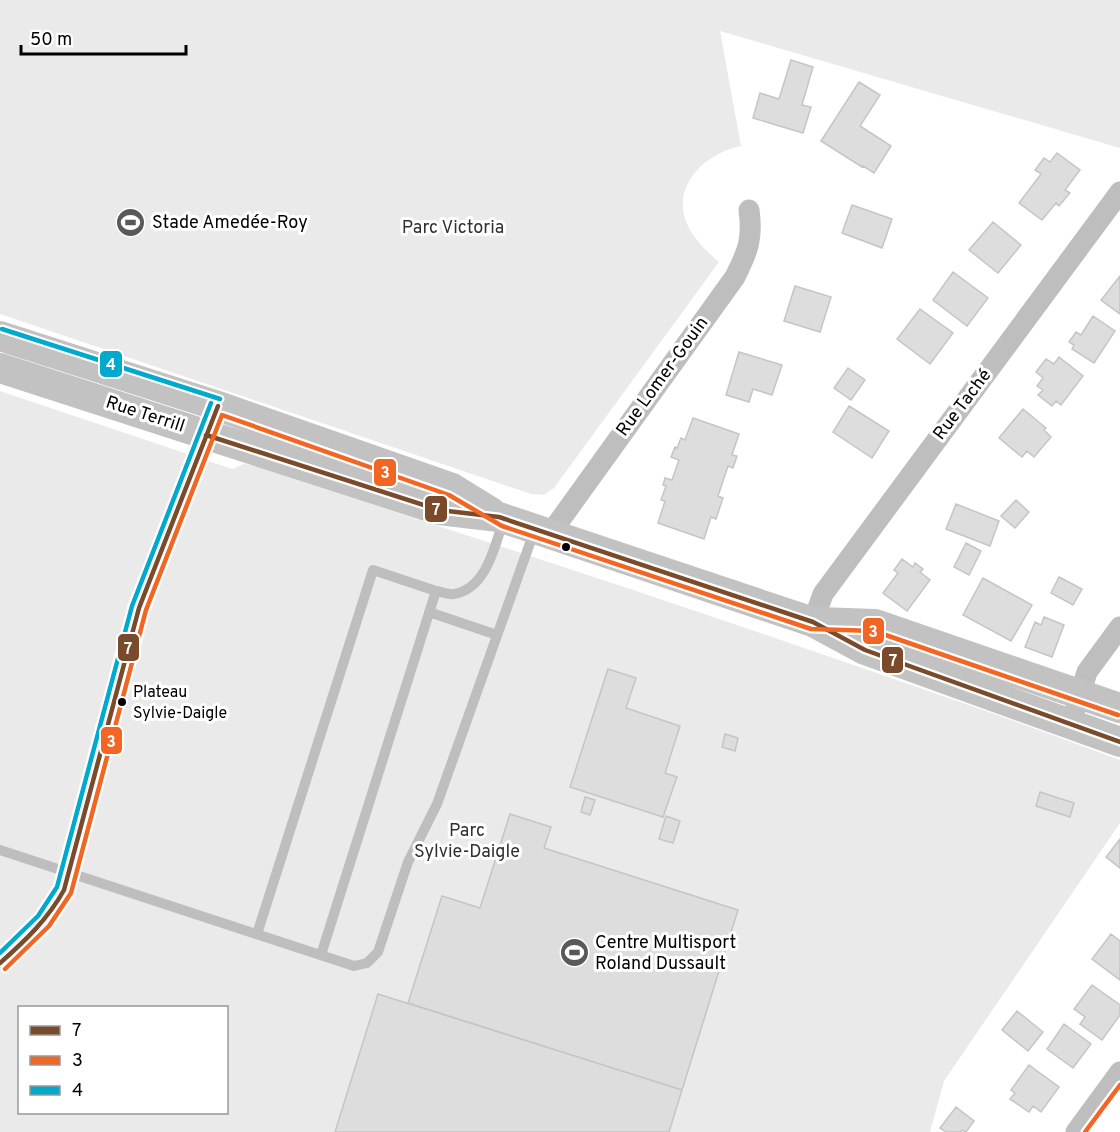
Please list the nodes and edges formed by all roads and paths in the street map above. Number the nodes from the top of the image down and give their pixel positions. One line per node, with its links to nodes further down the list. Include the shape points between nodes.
1 (1120, 192): 11 (street, Rue Taché, via 823,594)
2 (749, 210): 8 (street, Rue Lomer-Gouin, via 749,246 735,277)
3 (0, 336): 5 (street, Rue Terrill)
4 (0, 368): 6 (street, Rue Terrill)
5 (218, 406): 6 (lane); 7 (street, Rue Terrill, via 452,488)
6 (206, 435): 7 (street, Rue Terrill, via 439,510); 19 (lane, via 139,608)
7 (501, 518): 8 (street, Rue Terrill); 9 (lane, via 482,576 459,592)
8 (542, 532): 11 (street, Rue Terrill); 13 (lane)
9 (436, 591): 10 (lane); 20 (lane, via 373,570)
10 (429, 612): 13 (lane); 21 (lane)
11 (813, 622): 14 (street, Rue Terrill, via 875,624); 16 (street, Rue Terrill, via 865,650)
12 (1120, 627): 14 (street, via 1087,672)
13 (497, 635): 21 (lane, via 437,804 408,862 378,952 367,963 354,966)
14 (1080, 693): 15 (street, Rue Terrill); 16 (street)
15 (1120, 708)
16 (1071, 723): 17 (street, Rue Terrill)
17 (1120, 742)
18 (0, 850): 19 (lane)
19 (69, 872): 20 (lane); 22 (lane, via 57,905 43,924)
20 (257, 934): 21 (lane)
21 (321, 955)
22 (0, 963)
23 (1120, 1072): 24 (street)
24 (1076, 1132)

